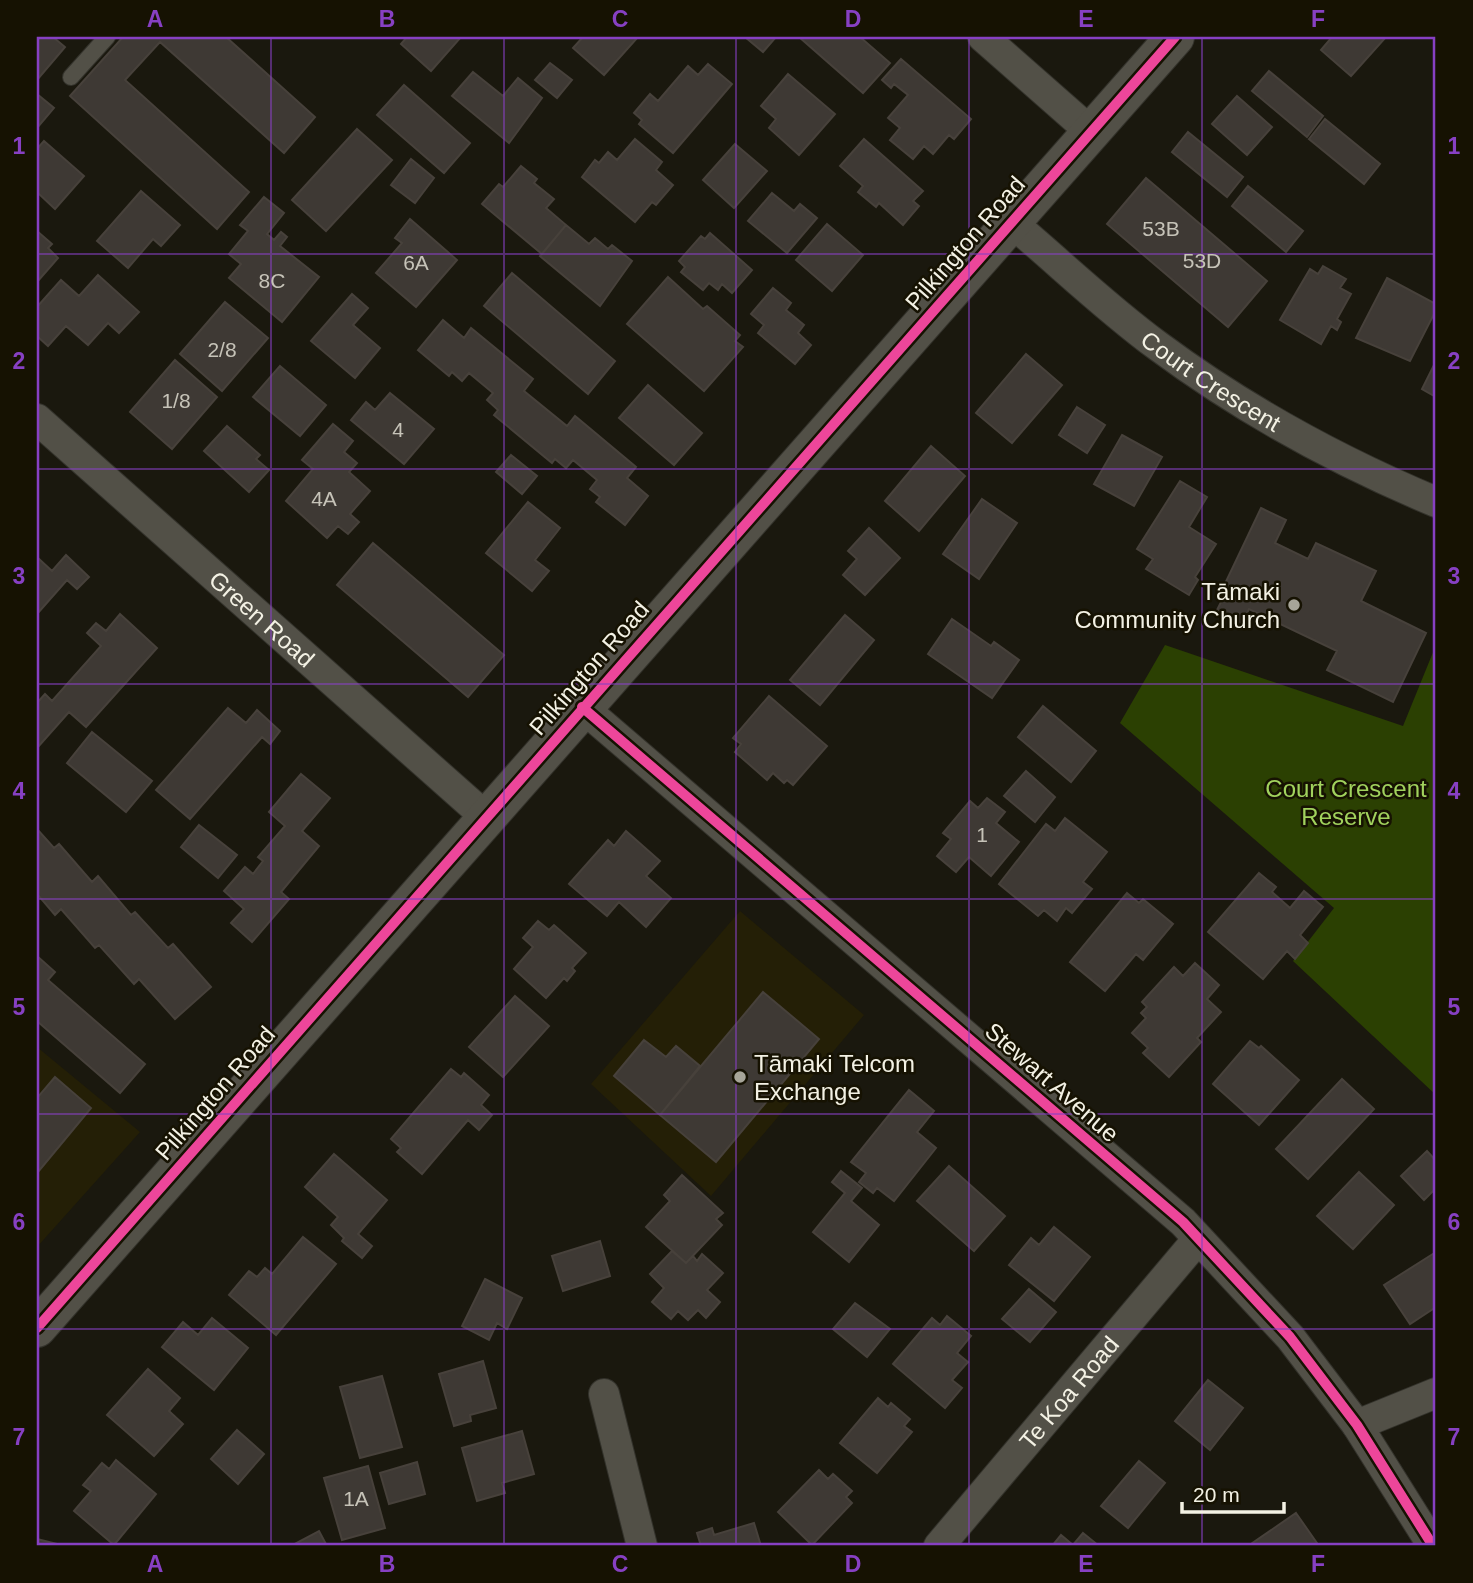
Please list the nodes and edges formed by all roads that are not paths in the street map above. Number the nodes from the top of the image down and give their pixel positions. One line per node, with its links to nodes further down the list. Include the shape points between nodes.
1 (107, 37): 4 (lane)
2 (983, 37): 5 (street)
3 (1175, 37): 5 (street, Pilkington Road)
4 (71, 77)
5 (1091, 132): 6 (street, Pilkington Road)
6 (1011, 222): 8 (street, Court Crescent, via 1157,345 1211,383 1273,422); 9 (street, Pilkington Road)
7 (37, 419): 10 (street, Green Road)
8 (1436, 502)
9 (582, 707): 10 (street, Pilkington Road); 11 (street, Stewart Avenue)
10 (487, 818): 12 (street, Pilkington Road)
11 (1198, 1239): 15 (street, Stewart Avenue, via 1290,1337); 17 (street, Te Koa Road)
12 (37, 1328)
13 (1436, 1393): 15 (street)
14 (604, 1394): 16 (street)
15 (1357, 1425): 18 (street, Stewart Avenue)
16 (642, 1546)
17 (939, 1546)
18 (1433, 1546)

